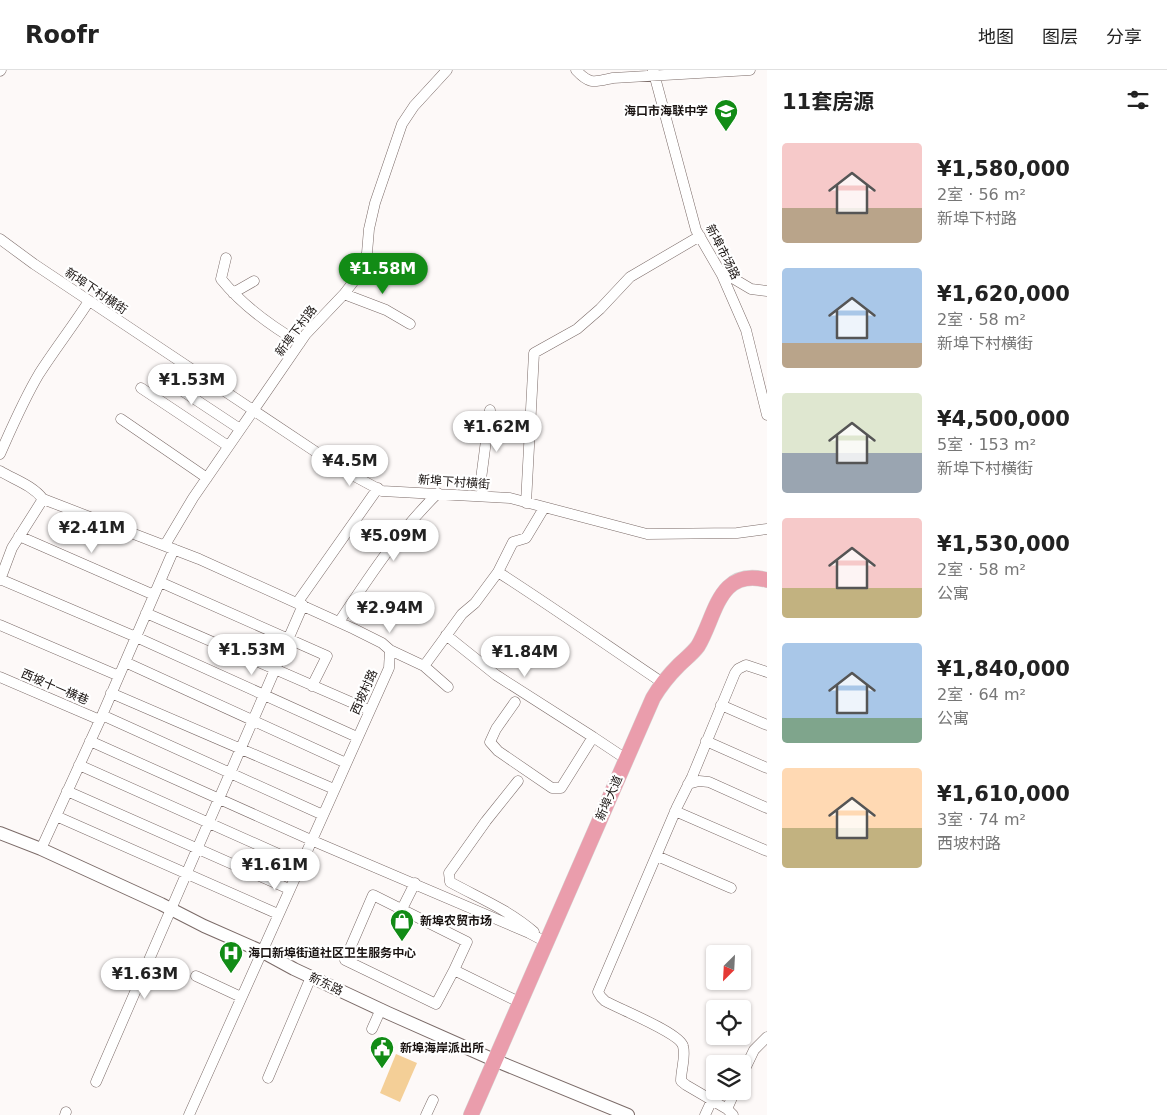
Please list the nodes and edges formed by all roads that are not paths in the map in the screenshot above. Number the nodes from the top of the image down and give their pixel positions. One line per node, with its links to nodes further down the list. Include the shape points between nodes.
1 (446, 70): 12 (street, 新埠下村路, via 402,124 375,203 367,253)
2 (576, 70): 4 (street, via 585,80 597,81)
3 (750, 70): 4 (street)
4 (654, 72): 5 (street, 新埠市场路)
5 (700, 236): 8 (street, 新埠市场路); 31 (street, via 630,277 578,329 534,353)
6 (0, 239): 13 (street, 新埠下村横街)
7 (226, 258): 11 (street, via 221,279)
8 (718, 269): 10 (street, via 752,288); 20 (street, 新埠市场路, via 746,330)
9 (254, 281): 11 (street)
10 (767, 291)
11 (233, 293): 15 (street)
12 (344, 294): 14 (street, via 386,310); 15 (street, 新埠下村路)
13 (89, 300): 18 (street, 新埠下村横街); 24 (street, via 27,394)
14 (410, 324)
15 (300, 343): 18 (street, 新埠下村路)
16 (169, 382): 22 (street)
17 (142, 388): 23 (street)
18 (253, 410): 22 (street, 新埠下村路); 27 (street, 新埠下村横街, via 343,470)
19 (490, 410): 29 (street, via 481,479)
20 (767, 415)
21 (121, 419): 26 (street)
22 (240, 429): 23 (street, 新埠下村路)
23 (228, 446): 26 (street, 新埠下村路)
24 (0, 454)
25 (0, 471): 30 (street, via 22,481)
26 (206, 478): 35 (street, 新埠下村路, via 177,523)
27 (378, 488): 28 (street, 新埠下村横街, via 382,491); 42 (street)
28 (438, 493): 29 (street, 新埠下村横街); 44 (street, via 383,556)
29 (483, 496): 31 (street, 新埠下村横街)
30 (43, 499): 34 (street); 35 (street)
31 (526, 503): 32 (street, 新埠下村横街)
32 (544, 508): 33 (street, 新埠下村横街, via 647,534 736,533); 37 (street, via 526,538 513,542)
33 (767, 529)
34 (19, 536): 36 (street); 41 (street)
35 (170, 547): 40 (street, 新埠下村路); 42 (street)
36 (3, 561): 38 (street)
37 (498, 572): 46 (street); 56 (street)
38 (0, 580): 47 (street)
39 (767, 580): 56 (main road, 新埠大道, via 739,580 726,588 698,645)
40 (160, 582): 41 (street, 新埠下村路); 48 (street)
41 (154, 595): 43 (street, 新埠下村路)
42 (300, 604): 44 (street); 48 (street)
43 (146, 613): 47 (street, 新埠下村路); 52 (street)
44 (339, 622): 49 (street)
45 (0, 625): 54 (street)
46 (446, 635): 51 (street); 68 (street, via 496,675)
47 (136, 638): 50 (street, 新埠下村路); 60 (street)
48 (288, 639): 52 (street); 57 (street, via 327,656)
49 (390, 650): 51 (street); 63 (street, 西坡村路, via 388,668)
50 (125, 662): 54 (street, 新埠下村路); 65 (street)
51 (424, 666): 58 (street)
52 (275, 670): 57 (street); 60 (street)
53 (767, 672): 62 (street, via 746,665 738,669)
54 (119, 676): 59 (street, 新埠下村路)
55 (0, 677): 64 (street, 西坡十一横巷)
56 (663, 683): 72 (main road, 新埠大道, via 647,710)
57 (312, 686): 63 (street)
58 (448, 687)
59 (112, 693): 64 (street, 新埠下村路); 71 (street)
60 (264, 695): 65 (street); 67 (street)
61 (515, 702): 68 (street, via 490,742 552,788 562,788)
62 (721, 705): 66 (street); 70 (street)
63 (369, 710): 67 (street, 西坡村路)
64 (101, 717): 69 (street, 新埠下村路); 76 (street, 西坡十一横巷)
65 (253, 720): 71 (street); 73 (street)
66 (767, 725)
67 (357, 738): 73 (street, 西坡村路)
68 (593, 738): 72 (street)
69 (90, 741): 74 (street, 新埠下村路); 81 (street)
70 (706, 741): 75 (street); 78 (street)
71 (240, 749): 76 (street); 79 (street)
72 (626, 759): 101 (main road, 新埠大道)
73 (346, 763): 79 (street, 西坡村路)
74 (79, 765): 80 (street, 新埠下村路); 86 (street)
75 (767, 768)
76 (230, 773): 81 (street); 84 (street, 西坡十一横巷)
77 (518, 781): 101 (street, via 449,873 450,882 510,914)
78 (688, 784): 82 (street, via 708,782); 83 (street)
79 (334, 789): 84 (street, 西坡村路)
80 (68, 791): 85 (street, 新埠下村路); 89 (street)
81 (219, 799): 86 (street); 88 (street)
82 (767, 808)
83 (676, 811): 91 (street); 92 (street)
84 (323, 815): 88 (street, 西坡村路)
85 (56, 816): 90 (street, 新埠下村路); 94 (street)
86 (208, 822): 89 (street); 93 (street)
87 (0, 832): 90 (street, 新东路)
88 (311, 840): 93 (street, 西坡村路); 95 (street)
89 (197, 848): 94 (street); 97 (street)
90 (41, 849): 98 (street, 新东路)
91 (767, 851)
92 (657, 856): 96 (street); 115 (street, via 598,992 605,1001 679,1039 684,1050 682,1081)
93 (301, 864): 97 (street, 西坡村路)
94 (186, 873): 98 (street); 100 (street)
95 (415, 883): 99 (street); 101 (street)
96 (731, 888)
97 (289, 889): 100 (street, 西坡村路)
98 (170, 909): 102 (street, 新东路); 114 (street)
99 (402, 909): 103 (street, via 467,942); 103 (street, via 373,895 345,960 436,1004)
100 (278, 914): 102 (street, 西坡村路)
101 (546, 942): 107 (main road, 新埠大道)
102 (261, 952): 105 (street, 新东路); 106 (street, 西坡村路)
103 (454, 970): 107 (street)
104 (196, 976): 106 (street)
105 (311, 977): 108 (street, 新东路); 113 (street)
106 (241, 997): 120 (street, 西坡村路)
107 (519, 1002): 112 (main road, 新埠大道)
108 (381, 1010): 109 (street); 112 (street, 新东路)
109 (372, 1029)
110 (767, 1037): 111 (street)
111 (751, 1056)
112 (494, 1060): 122 (main road, 新埠大道, via 482,1073); 123 (main road, 新埠大道); 124 (street, 新东路)
113 (268, 1078)
114 (96, 1082)
115 (706, 1097)
116 (433, 1100): 121 (street)
117 (712, 1100): 119 (street); 125 (street)
118 (733, 1100): 119 (street)
119 (730, 1113)
120 (190, 1115)
121 (426, 1115)
122 (463, 1115)
123 (471, 1115)
124 (628, 1115)
125 (705, 1115)

